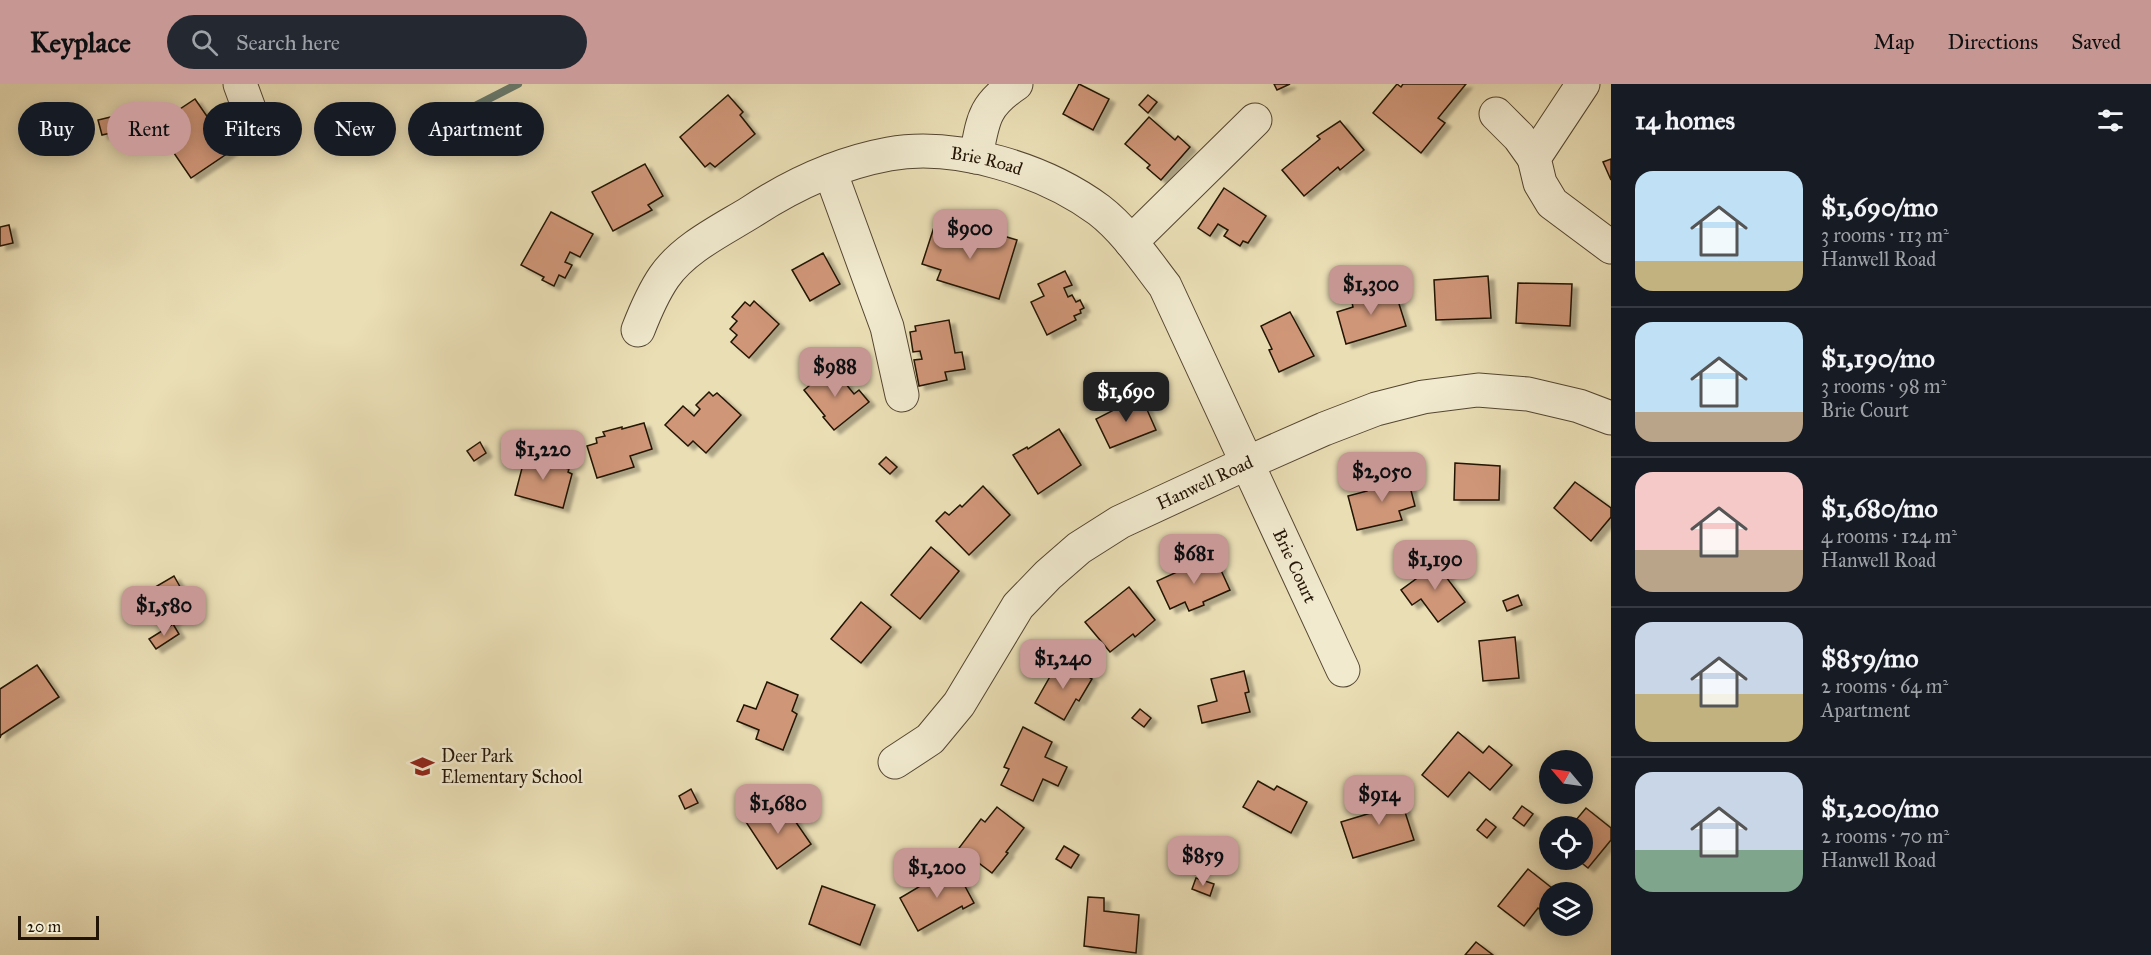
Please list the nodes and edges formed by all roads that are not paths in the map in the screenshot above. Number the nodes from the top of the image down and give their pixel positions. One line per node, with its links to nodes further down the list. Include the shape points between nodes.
1 (1016, 84): 5 (street, via 1000,94 983,119)
2 (1583, 84): 6 (street)
3 (1496, 114): 6 (street, via 1519,136)
4 (1254, 120): 8 (street)
5 (976, 157): 7 (street, Brie Road, via 935,152 889,154); 8 (street, Brie Road, via 1061,186 1101,211)
6 (1534, 158): 9 (street, via 1540,183 1552,203)
7 (830, 171): 10 (street, Brie Road, via 775,196 692,250 665,276); 11 (street, via 886,327)
8 (1131, 242): 13 (street, Brie Road, via 1164,286)
9 (1611, 247)
10 (638, 330)
11 (902, 395)
12 (1611, 418): 13 (street, Hanwell Road, via 1528,394 1478,390 1423,397 1376,409)
13 (1247, 463): 14 (street, Brie Court); 15 (street, Hanwell Road, via 1120,522 1079,548 1018,606 945,722 930,739)
14 (1343, 670)
15 (895, 762)

